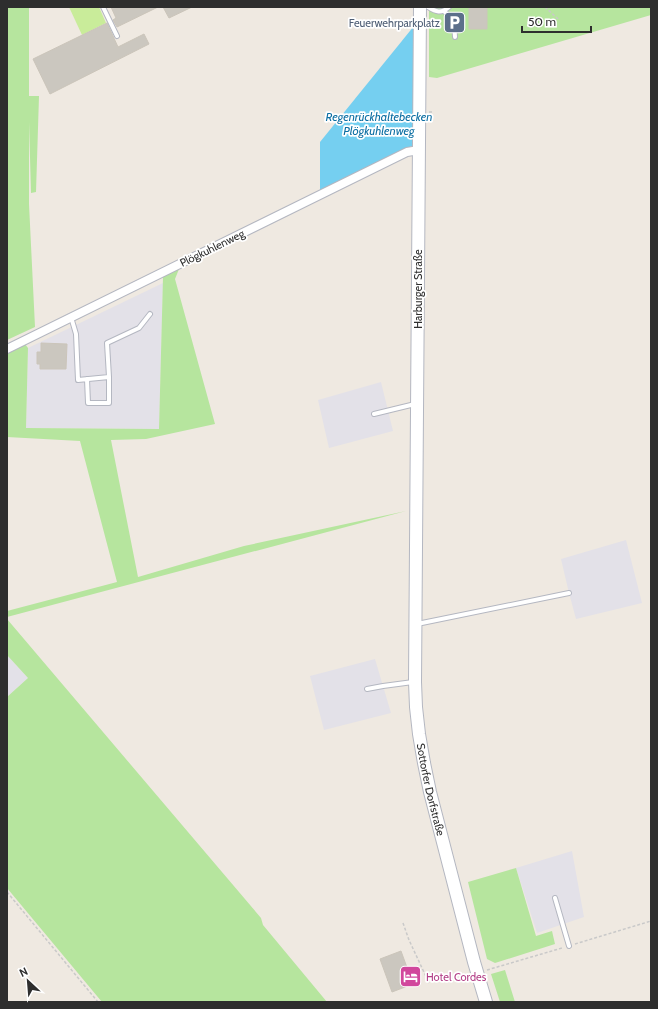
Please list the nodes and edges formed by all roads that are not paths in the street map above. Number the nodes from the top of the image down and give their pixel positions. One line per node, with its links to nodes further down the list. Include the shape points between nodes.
1 (103, 7): 6 (lane)
2 (420, 7): 8 (street, Harburger Straße)
3 (428, 7): 5 (lane, via 436,12)
4 (449, 7): 5 (lane)
5 (444, 11): 7 (lane, via 454,20)
6 (117, 36)
7 (454, 37)
8 (419, 150): 10 (street, Plögkuhlenweg, via 407,152); 14 (street, Harburger Straße)
9 (150, 314): 12 (lane, via 139,328 107,343)
10 (71, 317): 11 (street, Plögkuhlenweg); 13 (lane, via 76,334 78,380)
11 (7, 349)
12 (109, 377): 13 (lane); 13 (lane, via 109,403 88,403)
13 (87, 379)
14 (418, 404): 15 (lane); 16 (street, Harburger Straße)
15 (374, 414)
16 (416, 572): 18 (street, Sottorfer Dorfstraße)
17 (569, 593): 18 (lane)
18 (416, 624): 19 (street, Sottorfer Dorfstraße)
19 (416, 682): 20 (lane); 23 (street, Sottorfer Dorfstraße, via 418,727 430,792)
20 (367, 689)
21 (555, 898): 22 (lane)
22 (569, 946)
23 (486, 1002)

